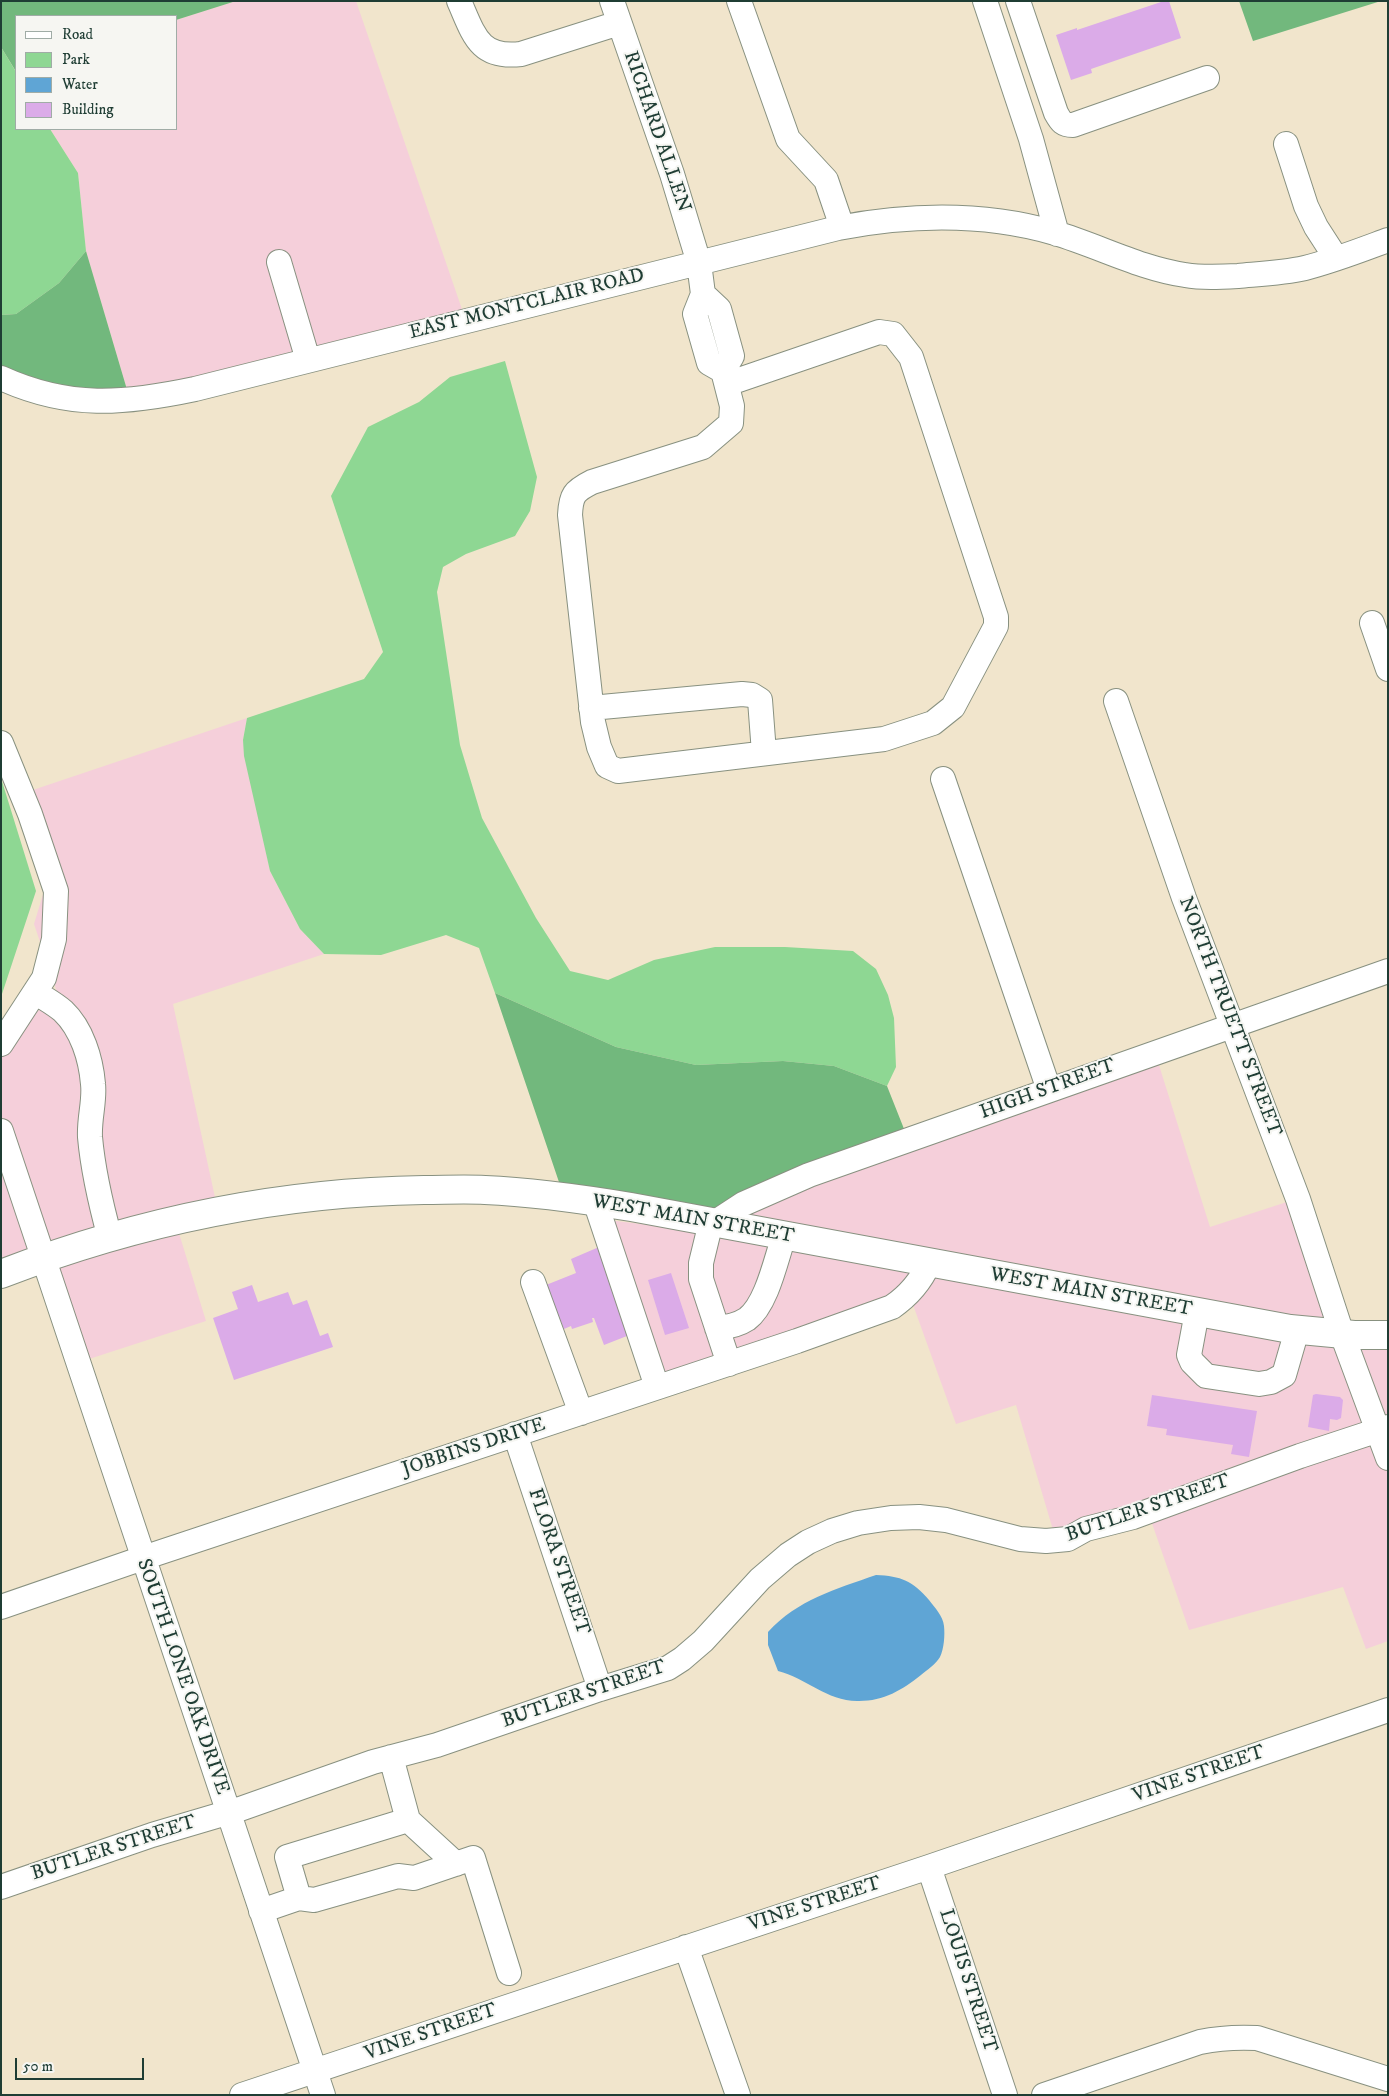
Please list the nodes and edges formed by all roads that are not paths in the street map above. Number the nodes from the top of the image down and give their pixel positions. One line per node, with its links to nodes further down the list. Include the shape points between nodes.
1 (459, 1): 5 (street, via 472,32 482,45 492,52 506,55 521,54)
2 (739, 1): 8 (street, via 788,139 826,180)
3 (985, 1): 9 (street, via 1031,139)
4 (1018, 1): 6 (street, via 1056,113 1066,125)
5 (615, 12): 13 (street, RICHARD ALLEN, via 672,174)
6 (1207, 78)
7 (1286, 144): 11 (street, via 1306,206)
8 (842, 227): 9 (street, EAST MONTCLAIR ROAD, via 923,216 956,217 1020,225); 13 (street, EAST MONTCLAIR ROAD)
9 (1057, 234): 11 (street, EAST MONTCLAIR ROAD, via 1150,267 1185,275 1264,274 1305,268)
10 (1388, 240): 11 (street, EAST MONTCLAIR ROAD)
11 (1336, 258)
12 (279, 262): 14 (street)
13 (699, 263): 14 (street, EAST MONTCLAIR ROAD); 15 (street, RICHARD ALLEN, via 703,294 695,314 709,363)
14 (308, 360): 16 (street, EAST MONTCLAIR ROAD, via 195,389 114,402 51,396)
15 (725, 377): 20 (street, via 732,406 731,423 703,447 592,482 580,488 571,499 570,515); 22 (street, via 879,332 894,334 912,356 996,616 996,626 953,707 933,723 884,739)
16 (1, 378)
17 (1372, 623): 18 (street)
18 (1388, 669)
19 (1116, 701): 26 (street, NORTH TRUETT STREET)
20 (591, 708): 22 (street, via 598,747 607,766 618,771); 22 (street, via 752,695 760,700)
21 (1, 744): 25 (street, via 30,814 56,891 54,939 44,978)
22 (764, 753)
23 (943, 779): 28 (street)
24 (1388, 971): 26 (street, HIGH STREET)
25 (35, 992): 27 (street); 33 (street, via 63,1011 75,1026 89,1060 93,1085 89,1120 91,1150)
26 (1232, 1025): 28 (street, HIGH STREET); 41 (street, NORTH TRUETT STREET, via 1298,1199)
27 (1, 1044)
28 (1050, 1090): 31 (street, HIGH STREET, via 809,1175 743,1204)
29 (1, 1131): 34 (street, SOUTH LONE OAK DRIVE)
30 (595, 1201): 31 (main road, WEST MAIN STREET); 33 (main road, WEST MAIN STREET, via 484,1190 373,1191 270,1201 149,1226); 44 (street)
31 (712, 1222): 32 (main road, WEST MAIN STREET); 39 (street, via 701,1263 701,1279)
32 (784, 1236): 35 (main road, WEST MAIN STREET); 39 (street, via 757,1308 735,1325)
33 (110, 1238): 34 (main road, WEST MAIN STREET)
34 (42, 1258): 36 (main road, WEST MAIN STREET); 49 (street, SOUTH LONE OAK DRIVE)
35 (929, 1263): 38 (main road, WEST MAIN STREET); 43 (street, JOBBINS DRIVE, via 922,1277 892,1307)
36 (1, 1274)
37 (533, 1282): 45 (street)
38 (1197, 1312): 40 (main road, WEST MAIN STREET); 40 (street, via 1188,1355 1206,1376 1259,1384 1272,1382 1284,1375)
39 (717, 1328): 43 (street)
40 (1297, 1330): 41 (main road, WEST MAIN STREET)
41 (1342, 1334): 42 (main road, WEST MAIN STREET); 46 (street, NORTH TRUETT STREET)
42 (1388, 1336)
43 (729, 1364): 44 (street, JOBBINS DRIVE)
44 (658, 1387): 45 (street, JOBBINS DRIVE)
45 (581, 1412): 47 (street, JOBBINS DRIVE)
46 (1383, 1429): 48 (street, NORTH TRUETT STREET); 51 (street, BUTLER STREET, via 1133,1517 1086,1529 1068,1539 1020,1538 946,1520 919,1517 858,1523 832,1531 808,1542 781,1561 682,1659 668,1668)
47 (515, 1434): 49 (street, JOBBINS DRIVE); 51 (street, FLORA STREET)
48 (1388, 1458)
49 (143, 1558): 50 (street, JOBBINS DRIVE); 54 (street, SOUTH LONE OAK DRIVE)
50 (1, 1607)
51 (600, 1689): 53 (street, BUTLER STREET, via 437,1745)
52 (1388, 1710): 57 (street, VINE STREET)
53 (391, 1757): 54 (street, BUTLER STREET); 55 (street)
54 (228, 1813): 58 (street, BUTLER STREET); 60 (street, SOUTH LONE OAK DRIVE)
55 (408, 1820): 56 (street); 59 (street, via 287,1857)
56 (456, 1864): 59 (street, via 414,1878 398,1876 314,1900); 62 (street, via 473,1858)
57 (929, 1867): 61 (street, VINE STREET); 68 (street, LOUIS STREET)
58 (1, 1886)
59 (300, 1898): 60 (street)
60 (261, 1911): 63 (street, SOUTH LONE OAK DRIVE)
61 (686, 1947): 63 (street, VINE STREET); 67 (street)
62 (509, 1973)
63 (315, 2072): 65 (street, VINE STREET); 66 (street, SOUTH LONE OAK DRIVE)
64 (1388, 2078): 69 (street, via 1257,2038 1226,2038 1200,2042)
65 (242, 2095)
66 (322, 2095)
67 (738, 2095)
68 (1005, 2095)
69 (1044, 2095)

